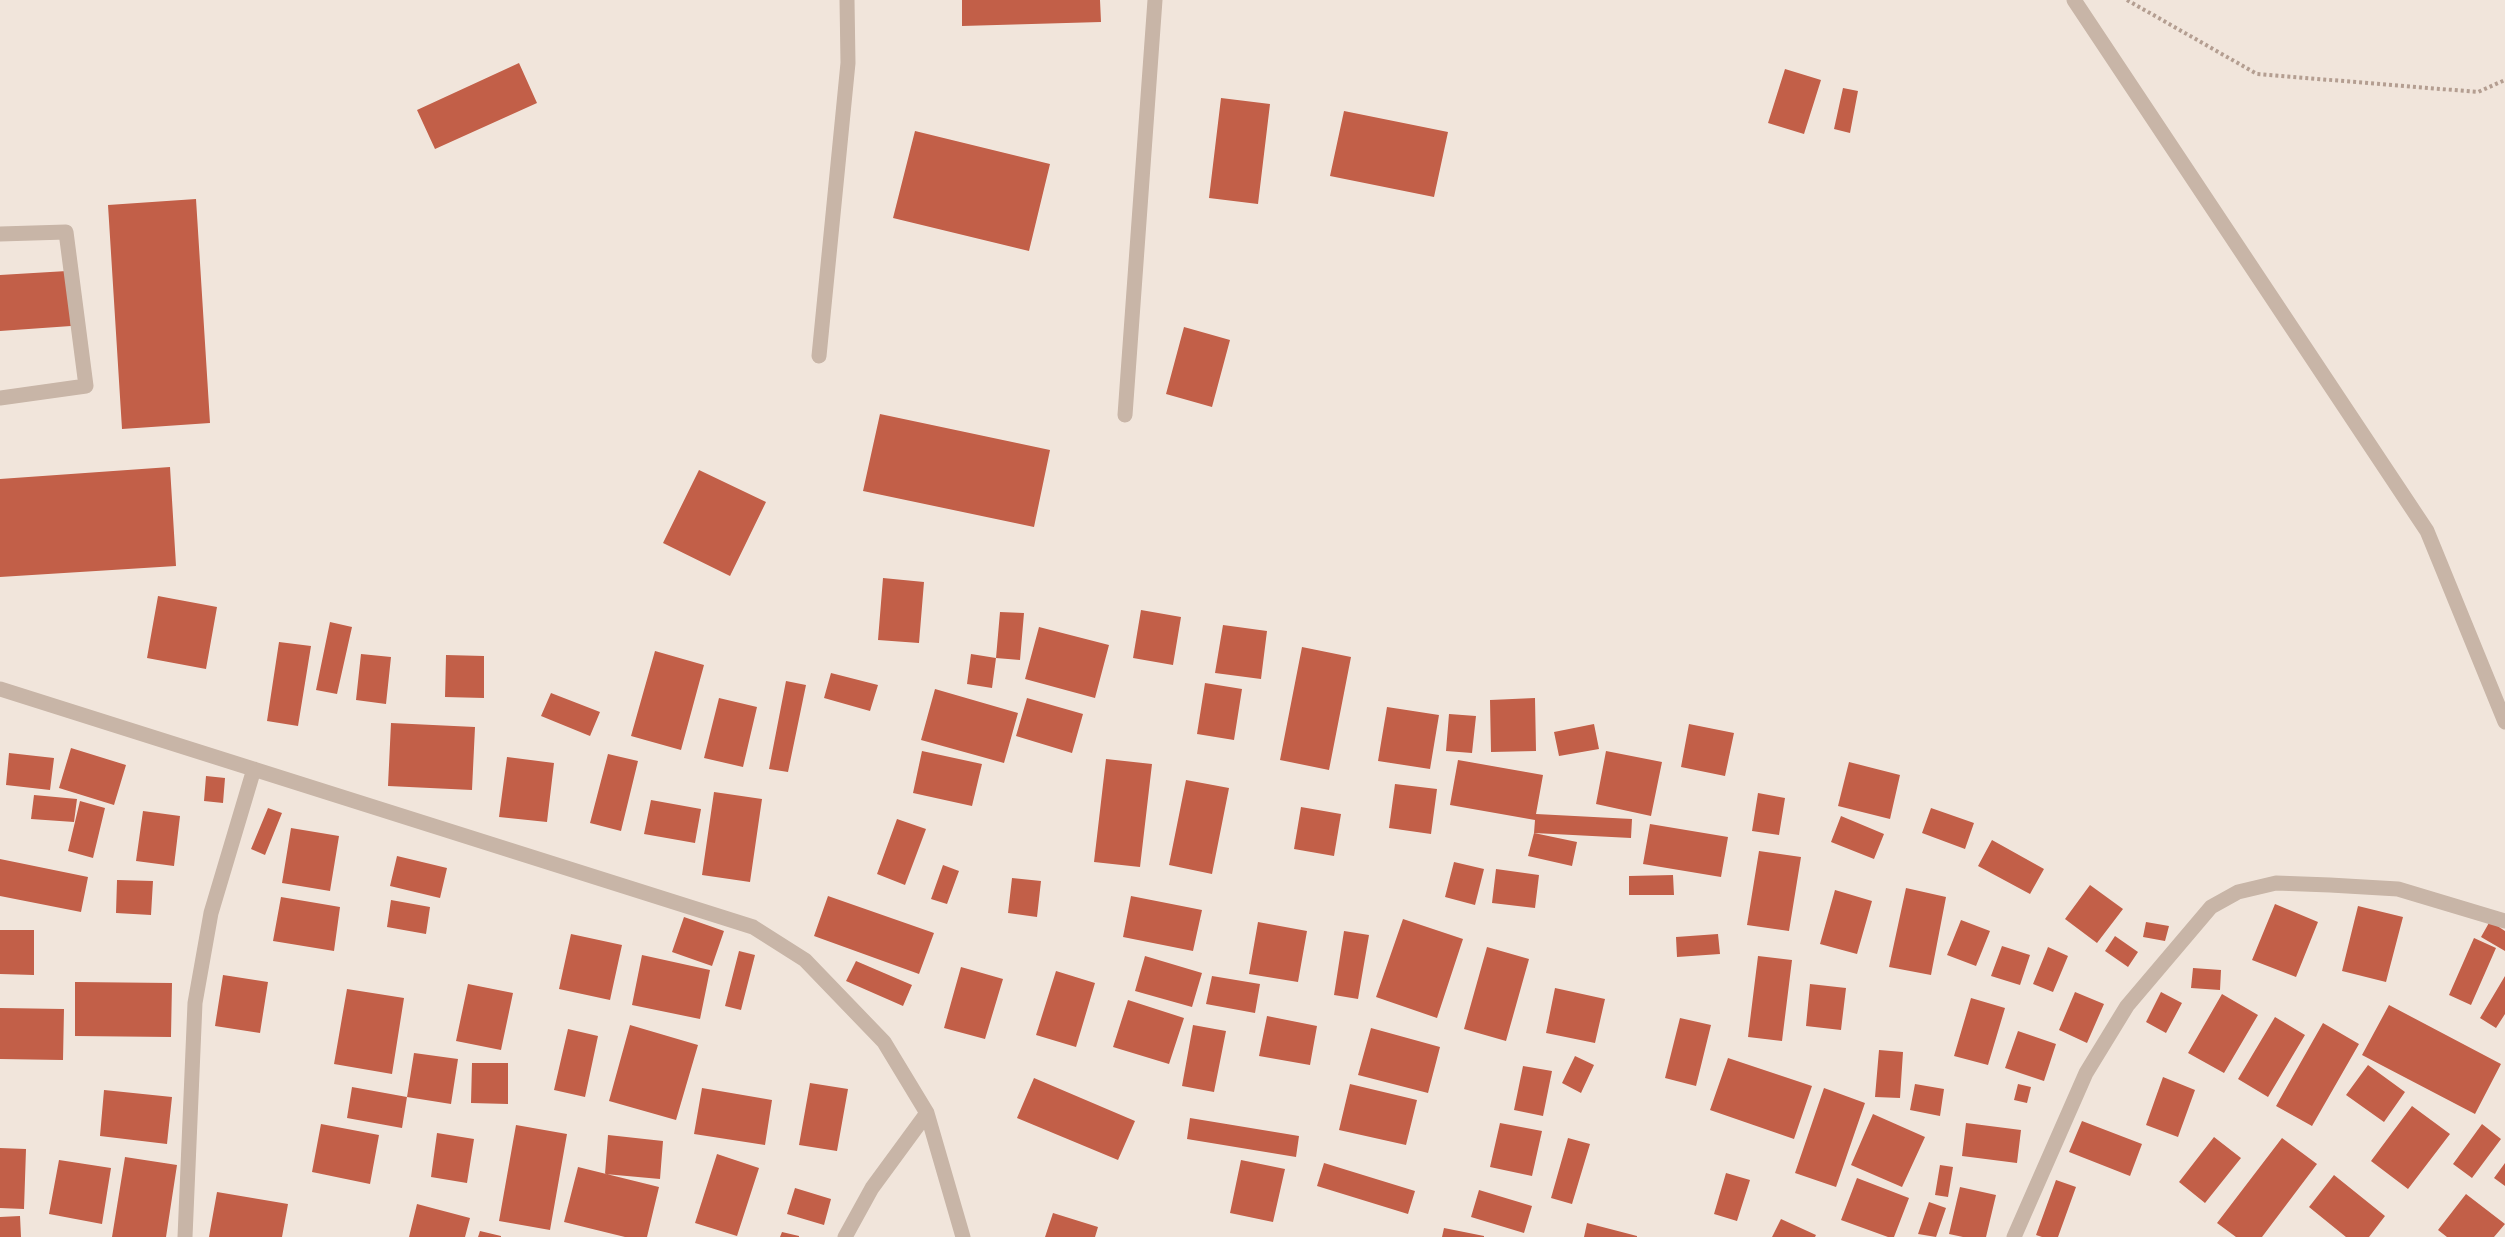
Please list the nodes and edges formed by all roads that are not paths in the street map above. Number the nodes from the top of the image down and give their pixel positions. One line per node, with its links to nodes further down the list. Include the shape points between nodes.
1 (847, 0): 5 (street, via 848,63)
2 (1155, 0): 7 (street)
3 (2074, 0): 9 (street, via 2427,531)
4 (0, 234): 6 (street, via 66,232 86,386)
5 (819, 356)
6 (0, 398)
7 (1125, 415)
8 (0, 689): 10 (street)
9 (2505, 722)
10 (254, 769): 12 (street, via 753,927 805,960 849,1003 884,1042); 13 (street, via 211,913 195,1003)
11 (2505, 921): 16 (street, via 2398,889 2330,885 2276,883 2238,892 2211,907 2127,1006 2092,1064)
12 (927, 1113): 14 (street, via 872,1188); 15 (street)
13 (185, 1237)
14 (845, 1237)
15 (963, 1237)
16 (2014, 1237)

